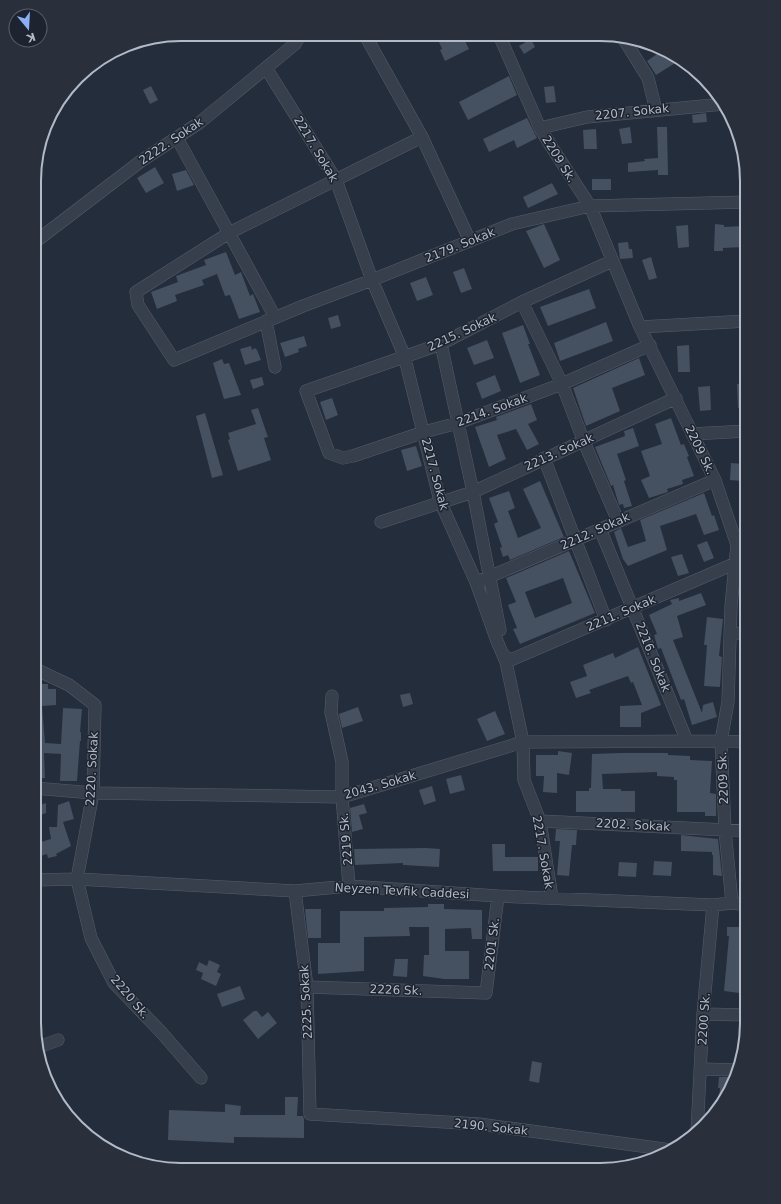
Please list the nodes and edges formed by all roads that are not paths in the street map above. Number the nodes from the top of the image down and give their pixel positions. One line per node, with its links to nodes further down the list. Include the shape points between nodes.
1 (297, 41): 5 (street, 2222. Sokak)
2 (369, 41): 9 (street)
3 (502, 41): 8 (street, 2209 Sk.)
4 (627, 44): 7 (street, via 648,78)
5 (266, 68): 10 (street, 2222. Sokak); 11 (street, 2217. Sokak)
6 (717, 105): 7 (street, 2207. Sokak)
7 (656, 110): 8 (street, 2207. Sokak, via 587,117)
8 (540, 128): 13 (street, 2209 Sk.)
9 (422, 137): 11 (street); 16 (street)
10 (177, 138): 14 (street); 15 (street, 2222. Sokak, via 141,161)
11 (336, 180): 14 (street); 18 (street, 2217. Sokak)
12 (740, 202): 13 (street, 2179. Sokak)
13 (590, 206): 16 (street, 2179. Sokak, via 512,224); 17 (street, 2209 Sk.)
14 (229, 233): 20 (street); 20 (street, 2179. Sokak, via 136,292 138,305 174,360)
15 (41, 237)
16 (470, 241): 18 (street, 2179. Sokak)
17 (612, 261): 19 (street, 2215. Sokak); 22 (street, 2209 Sk.)
18 (372, 280): 20 (street, 2179. Sokak); 25 (street, 2217. Sokak)
19 (522, 302): 23 (street, 2215. Sokak); 27 (street)
20 (271, 319): 26 (street)
21 (740, 321): 22 (street)
22 (640, 327): 24 (street, 2209 Sk.)
23 (441, 344): 25 (street, 2215. Sokak); 29 (street)
24 (650, 345): 27 (street, 2214. Sokak); 28 (street, 2209 Sk.)
25 (404, 355): 31 (street, 2217. Sokak); 34 (street, 2215. Sokak, via 306,391)
26 (276, 367)
27 (562, 384): 29 (street, 2214. Sokak); 33 (street)
28 (676, 398): 32 (street, 2209 Sk.); 33 (street, 2213. Sokak)
29 (458, 423): 31 (street, 2214. Sokak); 37 (street)
30 (740, 431): 32 (street)
31 (424, 432): 34 (street, 2214. Sokak, via 353,456 343,458); 38 (street, 2217. Sokak)
32 (692, 434): 36 (street, 2209 Sk.)
33 (584, 442): 35 (street, 2213. Sokak); 39 (street)
34 (329, 453)
35 (544, 458): 37 (street, 2213. Sokak); 43 (street)
36 (715, 480): 39 (street, 2212. Sokak); 42 (street, 2209 Sk.)
37 (473, 492): 38 (street, 2213. Sokak); 46 (street)
38 (440, 501): 40 (street, 2213. Sokak); 47 (street, 2217. Sokak)
39 (618, 521): 41 (street, 2212. Sokak)
40 (381, 522)
41 (600, 529): 43 (street, 2212. Sokak); 48 (street, 2216. Sokak)
42 (740, 539)
43 (575, 541): 46 (street, 2212. Sokak); 49 (street)
44 (740, 550): 45 (street, 2209 Sk.)
45 (736, 563): 48 (street, 2211. Sokak); 50 (street, 2209 Sk.)
46 (489, 577): 47 (street, 2212. Sokak); 52 (street)
47 (476, 582): 52 (street, 2217. Sokak)
48 (633, 609): 49 (street, 2211. Sokak); 56 (street, 2216. Sokak)
49 (606, 620): 52 (street, 2211. Sokak)
50 (730, 634): 51 (street); 55 (street, 2209 Sk., via 728,702)
51 (740, 634)
52 (506, 662): 58 (street, 2217. Sokak)
53 (41, 672): 60 (street, 2220. Sokak, via 69,685 95,705)
54 (332, 696): 61 (street, 2219 Sk., via 331,712 342,762)
55 (722, 740): 56 (street, 2043. Sokak); 57 (street, 2043. Sokak); 63 (street, 2209 Sk.)
56 (687, 741): 58 (street, 2043. Sokak)
57 (740, 741)
58 (523, 742): 61 (street, 2043. Sokak); 62 (street, 2217. Sokak, via 524,780)
59 (41, 789): 60 (street, 2043. Sokak)
60 (93, 793): 61 (street, 2043. Sokak); 65 (street, 2220. Sokak)
61 (342, 797): 67 (street, 2219 Sk.)
62 (540, 820): 63 (street, 2202. Sokak); 70 (street, 2217. Sokak)
63 (725, 830): 64 (street, 2202. Sokak); 71 (street, 2209 Sk.)
64 (740, 831)
65 (77, 879): 66 (street, Neyzen Tevfik Caddesi); 68 (street, Neyzen Tevfik Caddesi); 82 (street, 2220 Sk., via 91,938 114,983)
66 (41, 880)
67 (349, 886): 68 (street, Neyzen Tevfik Caddesi); 69 (street, Neyzen Tevfik Caddesi)
68 (295, 891): 74 (street, 2225. Sokak)
69 (498, 896): 70 (street, Neyzen Tevfik Caddesi); 75 (street, 2201 Sk.)
70 (552, 898): 73 (street, Neyzen Tevfik Caddesi)
71 (732, 903): 72 (street, Neyzen Tevfik Caddesi); 73 (street, Neyzen Tevfik Caddesi)
72 (740, 904)
73 (713, 906): 76 (street, 2200 Sk.)
74 (307, 987): 75 (street, 2226 Sk.); 83 (street, 2225. Sokak)
75 (486, 993)
76 (703, 1014): 77 (street); 80 (street, 2200 Sk.)
77 (740, 1015)
78 (58, 1040): 79 (street)
79 (43, 1046)
80 (700, 1069): 81 (street); 84 (street, 2200 Sk.)
81 (732, 1070)
82 (201, 1078)
83 (310, 1114): 85 (street, 2190. Sokak, via 479,1124)
84 (697, 1123)
85 (661, 1149)

